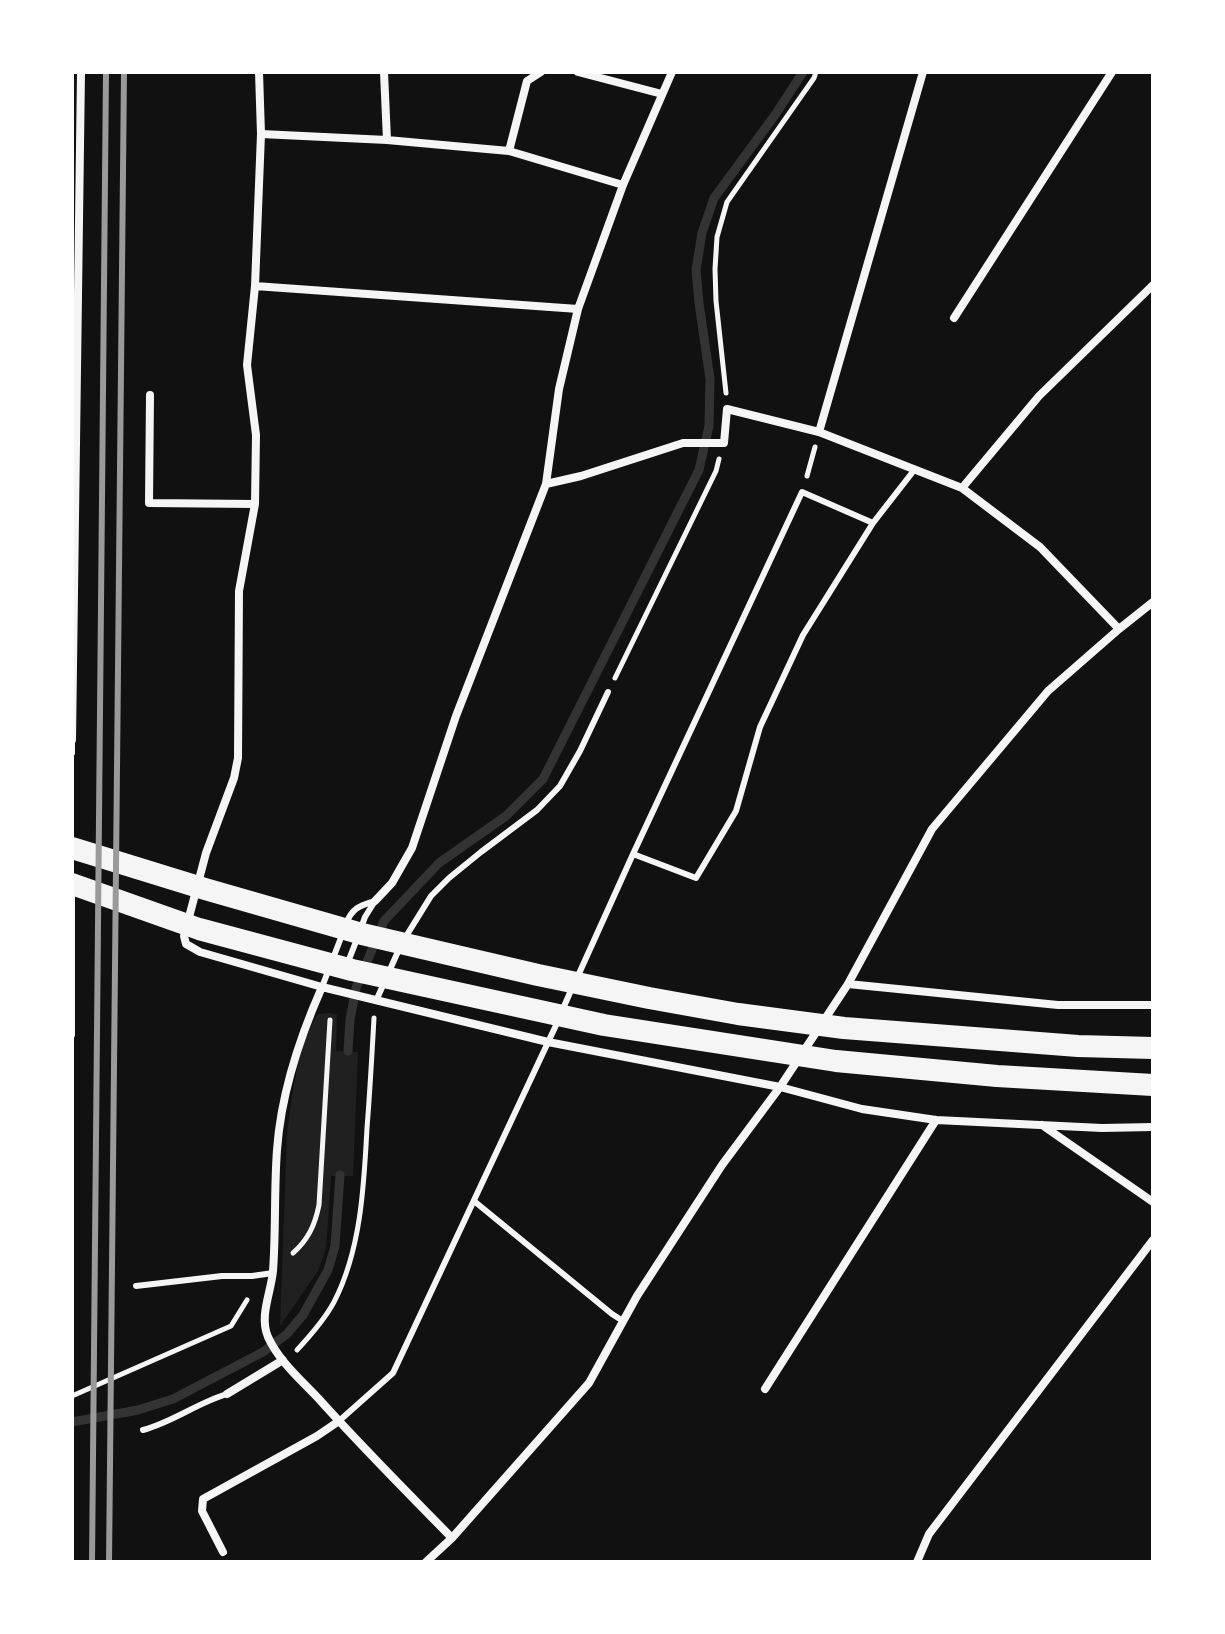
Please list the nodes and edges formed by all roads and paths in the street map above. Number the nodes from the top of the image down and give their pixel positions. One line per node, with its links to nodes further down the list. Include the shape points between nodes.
1 (81, 72): 15 (street)
2 (259, 72): 11 (street)
3 (384, 72): 12 (street)
4 (541, 72): 13 (street, via 527,81)
5 (578, 72): 10 (street)
6 (672, 72): 10 (street)
7 (816, 72): 22 (path, via 727,202 717,237 716,301)
8 (923, 72): 23 (street)
9 (1112, 72): 19 (street)
10 (662, 94): 14 (street)
11 (261, 134): 12 (street); 17 (street)
12 (387, 140): 13 (street)
13 (509, 151): 14 (street)
14 (623, 185): 18 (street)
15 (76, 195): 21 (street)
16 (1153, 285): 27 (street, via 1039,396)
17 (255, 286): 18 (street); 30 (street, via 247,365 256,435)
18 (578, 309): 26 (street, via 559,389)
19 (954, 318)
20 (150, 395): 30 (street, via 149,503)
21 (74, 409): 29 (street)
22 (727, 409): 23 (street); 24 (street)
23 (819, 432): 25 (street); 28 (path)
24 (724, 443): 26 (street, via 683,443); 34 (path, via 716,471)
25 (915, 469): 27 (street); 31 (lane)
26 (546, 484): 41 (street, via 456,716 412,848)
27 (962, 488): 33 (street, via 1040,547)
28 (802, 492): 31 (lane); 38 (lane)
29 (73, 499): 35 (street)
30 (255, 504): 45 (street, via 239,591 238,758 184,936 186,944 200,952)
31 (873, 523): 38 (lane, via 803,635 760,727 736,811 696,878)
32 (1153, 602): 33 (street)
33 (1119, 629): 44 (street, via 1048,691 932,829)
34 (608, 692): 47 (lane, via 560,786 431,896)
35 (72, 740): 36 (lane)
36 (72, 753)
37 (72, 848): 51 (highway, via 362,934 649,998 844,1028)
38 (633, 854): 50 (lane)
39 (72, 884): 52 (highway, via 199,929 352,970 604,1025 836,1061)
40 (72, 894): 42 (lane)
41 (375, 901): 43 (lane); 45 (lane, via 350,913)
42 (72, 938): 49 (lane)
43 (343, 973)
44 (848, 984): 48 (street, via 1058,1005); 53 (street)
45 (322, 987): 46 (street); 61 (street, via 305,1026 281,1117)
46 (338, 987): 47 (street); 60 (path, via 330,1013 316,1217 313,1229)
47 (372, 1000): 50 (street); 65 (path, via 365,1172 349,1266 334,1303 307,1340)
48 (1153, 1005)
49 (72, 1035)
50 (548, 1042): 53 (street); 57 (lane)
51 (1153, 1048)
52 (1153, 1085)
53 (780, 1087): 54 (street, via 862,1109); 64 (street, via 722,1165)
54 (936, 1120): 55 (street); 66 (street)
55 (1042, 1125): 56 (street); 58 (street)
56 (1153, 1127)
57 (474, 1201): 64 (lane); 69 (lane, via 393,1373)
58 (1153, 1202)
59 (1153, 1240): 74 (street, via 929,1534)
60 (287, 1258)
61 (273, 1273): 62 (lane); 65 (street, via 265,1319)
62 (136, 1286)
63 (248, 1300): 68 (path, via 231,1326)
64 (623, 1321): 71 (street, via 589,1383)
65 (280, 1357): 67 (street); 69 (street)
66 (765, 1389)
67 (227, 1394): 70 (lane)
68 (72, 1396)
69 (339, 1421): 71 (street); 72 (street, via 203,1499 202,1511)
70 (143, 1430)
71 (452, 1538): 73 (street)
72 (223, 1552)
73 (426, 1562)
74 (917, 1562)

